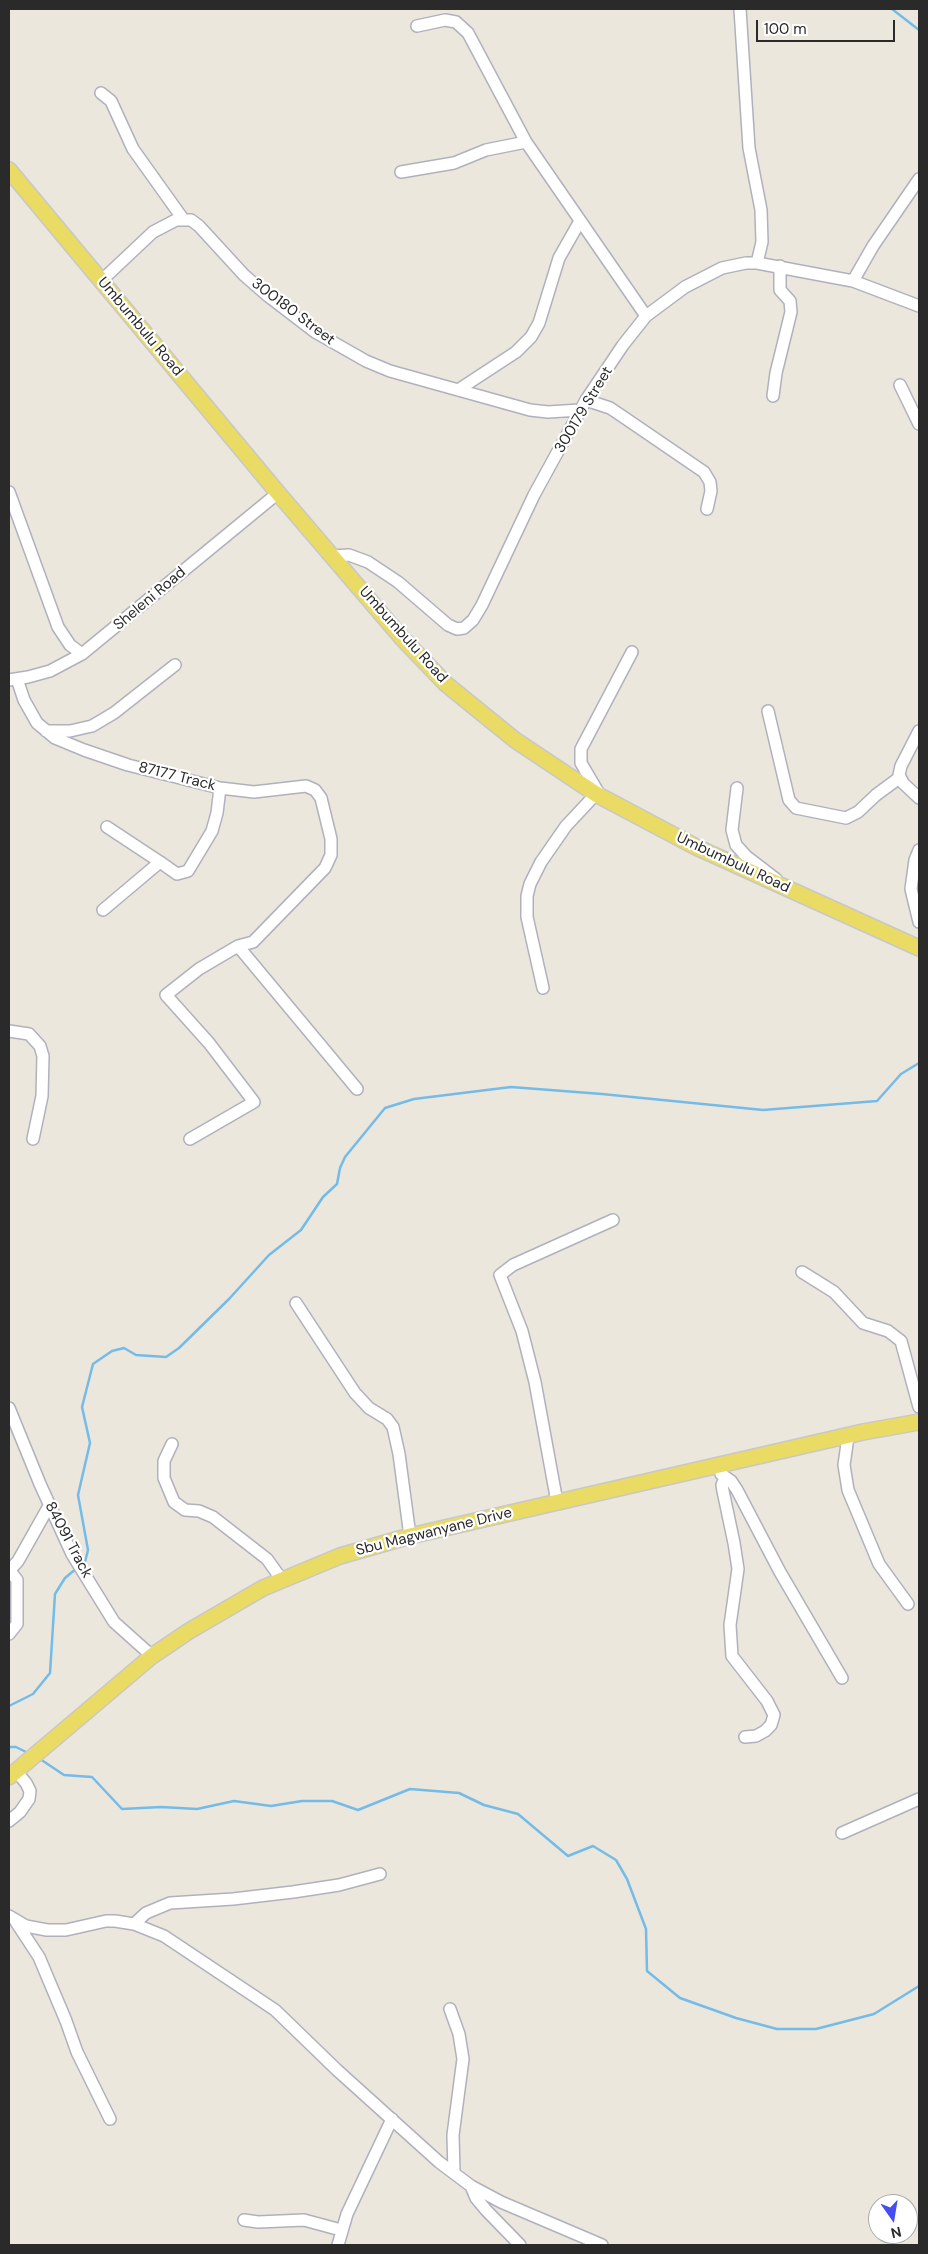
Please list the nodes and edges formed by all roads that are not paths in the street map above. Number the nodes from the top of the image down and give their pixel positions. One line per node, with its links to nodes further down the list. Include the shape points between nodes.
1 (740, 9): 10 (street, via 749,148 760,210 762,242)
2 (417, 26): 4 (street, via 445,20 462,26)
3 (101, 93): 8 (street, via 111,101 133,149)
4 (526, 142): 6 (street, via 486,150 454,163); 9 (street)
5 (9, 170): 12 (main road, Umbumbulu Road)
6 (401, 172)
7 (919, 178): 13 (street)
8 (183, 219): 12 (street, via 165,225 145,238); 17 (street, 300180 Street, via 199,226 268,296 340,348 390,371)
9 (580, 221): 15 (street); 17 (street, via 559,258 539,323 531,337 516,352)
10 (757, 263): 11 (street, 300179 Street); 15 (street, 300179 Street, via 733,265 700,278)
11 (780, 266): 13 (street, 300179 Street); 18 (street, via 780,290 790,301 791,312)
12 (101, 281): 22 (main road, Umbumbulu Road)
13 (853, 281): 14 (street, 300179 Street)
14 (919, 306)
15 (646, 316): 19 (street, 300179 Street)
16 (900, 385): 20 (street)
17 (458, 390): 19 (street, 300180 Street, via 530,410 548,412)
18 (773, 396)
19 (583, 405): 23 (street, via 610,408 704,472 711,491); 24 (street, 300179 Street, via 469,625 452,628 376,567 349,555)
20 (919, 424)
21 (9, 492): 26 (street, via 58,627 67,641)
22 (278, 493): 24 (main road, Umbumbulu Road); 26 (street, Sheleni Road)
23 (708, 510)
24 (331, 556): 35 (main road, Umbumbulu Road, via 446,684 515,740)
25 (632, 652): 35 (street, via 581,749 581,763)
26 (82, 654): 28 (street, Sheleni Road, via 50,671)
27 (175, 665): 30 (street, via 114,713 92,726 70,731)
28 (13, 679): 30 (street)
29 (768, 711): 32 (street, via 789,800 796,808 846,818)
30 (41, 727): 33 (street, 87177 Track, via 55,738 128,765)
31 (919, 731): 32 (street, via 901,766)
32 (899, 778): 36 (street)
33 (220, 788): 39 (street, via 212,831 191,868 179,874); 43 (street, 87177 Track, via 266,792 306,786 315,790 321,798 331,839 325,868 260,936 253,942)
34 (737, 788): 40 (street, via 732,830 736,846)
35 (599, 796): 40 (main road, Umbumbulu Road, via 652,825); 45 (street, via 566,826 535,873 527,896 527,917)
36 (919, 798)
37 (107, 827): 39 (street)
38 (919, 850): 42 (street, via 911,889)
39 (160, 862): 41 (street)
40 (785, 887): 44 (main road, Umbumbulu Road)
41 (103, 910)
42 (919, 922)
43 (238, 946): 47 (street); 49 (street, via 199,969 166,995 209,1043 254,1102)
44 (919, 948)
45 (543, 988)
46 (9, 1031): 48 (street, via 28,1034 40,1046 43,1056 42,1096)
47 (357, 1090)
48 (33, 1139)
49 (190, 1139)
50 (613, 1220): 59 (street, via 518,1262 500,1275 522,1331 535,1382)
51 (802, 1272): 53 (street, via 834,1292 863,1322 888,1331 901,1341)
52 (296, 1303): 61 (street, via 355,1393 393,1427)
53 (919, 1407)
54 (9, 1408): 60 (street, 84091 Track)
55 (919, 1422): 56 (main road, Sbu Magwanyane Drive)
56 (848, 1437): 58 (main road, Sbu Magwanyane Drive); 64 (street, via 844,1465 848,1490 879,1564)
57 (172, 1444): 63 (street, via 164,1461 164,1478 174,1502 185,1510 213,1517 267,1559)
58 (722, 1472): 59 (main road, Sbu Magwanyane Drive); 67 (street, via 737,1490); 68 (street, via 738,1569 730,1625 732,1656 774,1715 767,1730)
59 (557, 1502): 61 (main road, Sbu Magwanyane Drive)
60 (49, 1506): 62 (street); 66 (street, 84091 Track, via 114,1622)
61 (410, 1536): 63 (main road, Sbu Magwanyane Drive, via 340,1556)
62 (9, 1571): 65 (street, via 17,1580 17,1624)
63 (282, 1580): 66 (main road, Sbu Magwanyane Drive, via 226,1608)
64 (908, 1604)
65 (9, 1634)
66 (152, 1656): 69 (main road, Sbu Magwanyane Drive)
67 (842, 1678)
68 (745, 1737)
69 (15, 1772): 71 (street, via 30,1791 29,1799 20,1812)
70 (919, 1799): 72 (street)
71 (9, 1821)
72 (842, 1833)
73 (380, 1874): 75 (street, via 293,1892 170,1903 146,1913)
74 (12, 1919): 75 (street, via 37,1929 56,1931 106,1921); 77 (street, via 39,1957 77,2052)
75 (134, 1924): 78 (street, via 164,1936 264,2002)
76 (450, 2009): 79 (street, via 463,2059 453,2135)
77 (110, 2119)
78 (392, 2119): 79 (street); 82 (street)
79 (454, 2173): 80 (street)
80 (471, 2186): 84 (street, via 476,2198); 85 (street)
81 (244, 2220): 82 (street, via 304,2220)
82 (341, 2230): 83 (street)
83 (338, 2245)
84 (520, 2245)
85 (602, 2245)

